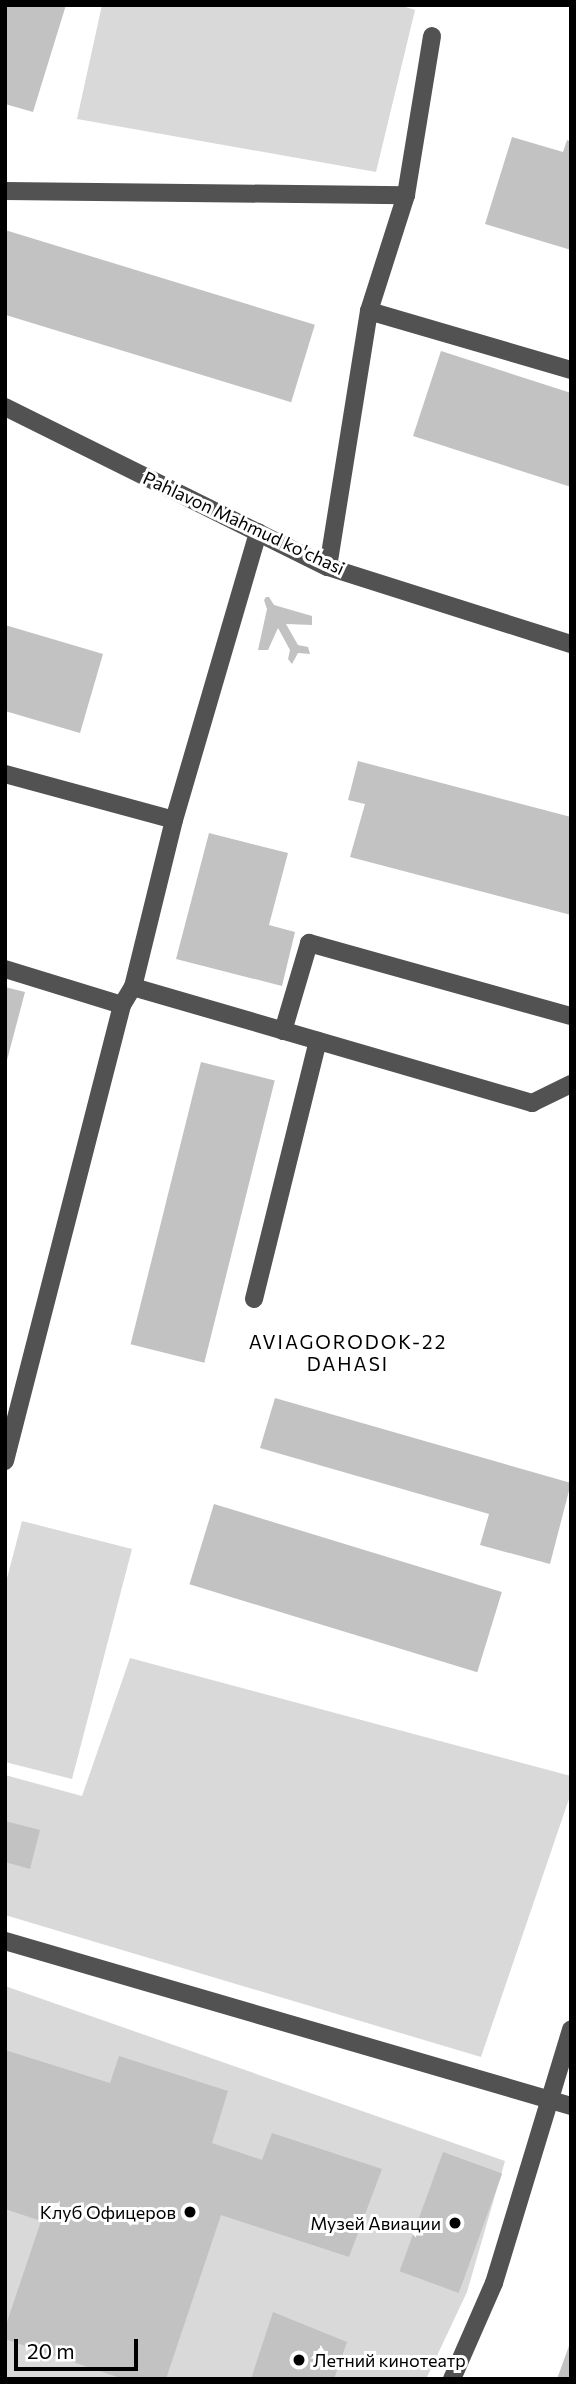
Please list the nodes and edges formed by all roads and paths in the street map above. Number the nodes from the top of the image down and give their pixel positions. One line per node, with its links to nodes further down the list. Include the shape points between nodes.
1 (432, 36): 3 (street)
2 (5, 191): 3 (street)
3 (406, 195): 4 (street)
4 (369, 311): 5 (street); 8 (street)
5 (571, 370)
6 (5, 407): 7 (street, Pahlavon Mahmud ko'chasi)
7 (258, 532): 8 (street, Pahlavon Mahmud ko'chasi); 11 (street)
8 (328, 567): 9 (street, Pahlavon Mahmud ko'chasi)
9 (571, 644)
10 (5, 774): 11 (street)
11 (174, 820): 13 (street)
12 (5, 969): 14 (street)
13 (132, 987): 14 (street); 16 (street)
14 (122, 1004): 20 (street)
15 (571, 1016): 16 (street, via 309,943)
16 (284, 1031): 17 (street)
17 (318, 1041): 18 (street, via 532,1102); 19 (street)
18 (571, 1084)
19 (254, 1299)
20 (5, 1461)
21 (5, 1941): 23 (street)
22 (571, 2029): 23 (street)
23 (550, 2100): 24 (street); 25 (street, via 494,2283)
24 (571, 2106)
25 (452, 2379)

